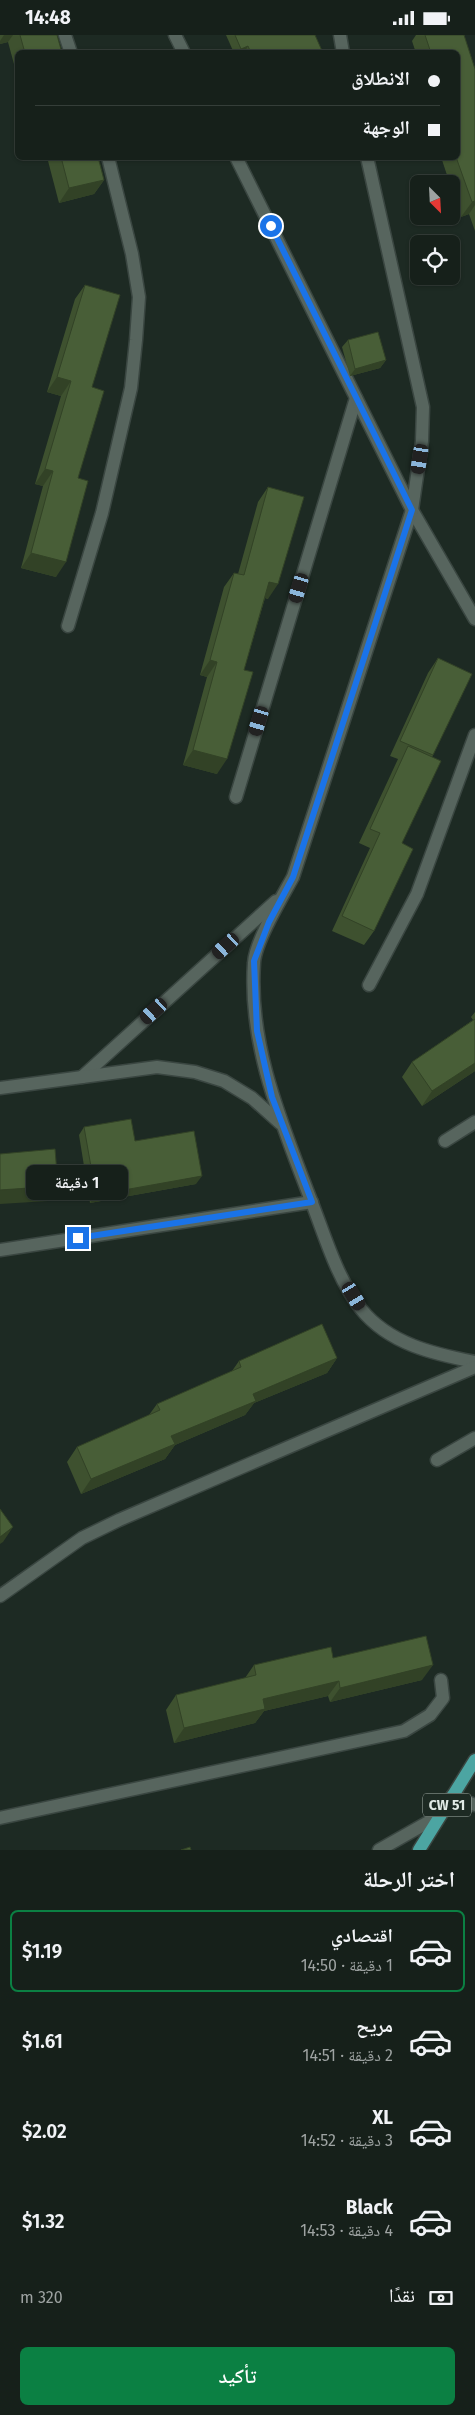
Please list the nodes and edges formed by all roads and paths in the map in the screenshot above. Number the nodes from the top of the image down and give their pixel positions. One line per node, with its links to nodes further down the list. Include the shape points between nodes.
1 (65, 35): 4 (main road)
2 (175, 35): 5 (main road)
3 (340, 35): 6 (main road)
4 (70, 50)
5 (182, 50)
6 (342, 50)
7 (109, 160): 13 (main road, via 139,297 136,340 131,388 102,513)
8 (237, 160): 10 (main road)
9 (368, 160): 11 (main road, via 422,407 422,441)
10 (356, 398): 11 (main road); 15 (main road)
11 (412, 510): 12 (main road); 16 (main road, via 293,877)
12 (475, 619)
13 (68, 626)
14 (475, 735): 17 (main road, via 417,894)
15 (236, 797)
16 (284, 894): 18 (main road); 21 (main road, via 254,961 257,1031)
17 (369, 985)
18 (82, 1077): 19 (main road); 21 (main road, via 157,1067 195,1072 224,1081 252,1098)
19 (0, 1088)
20 (475, 1122): 22 (main road)
21 (282, 1125): 23 (main road)
22 (445, 1141)
23 (312, 1202): 24 (main road); 25 (main road, via 337,1270 362,1310 390,1335 425,1352)
24 (0, 1250)
25 (475, 1362)
26 (475, 1367): 29 (main road, via 119,1520 82,1538)
27 (475, 1437): 28 (main road)
28 (437, 1460)
29 (0, 1596)
30 (441, 1680): 35 (main road, via 443,1698 430,1715 404,1731)
31 (475, 1760): 32 (main road, CW 51)
32 (452, 1796): 33 (main road); 34 (main road, CW 51)
33 (475, 1805)
34 (440, 1816): 36 (main road); 37 (main road, CW 51)
35 (0, 1817)
36 (379, 1850)
37 (419, 1850)

